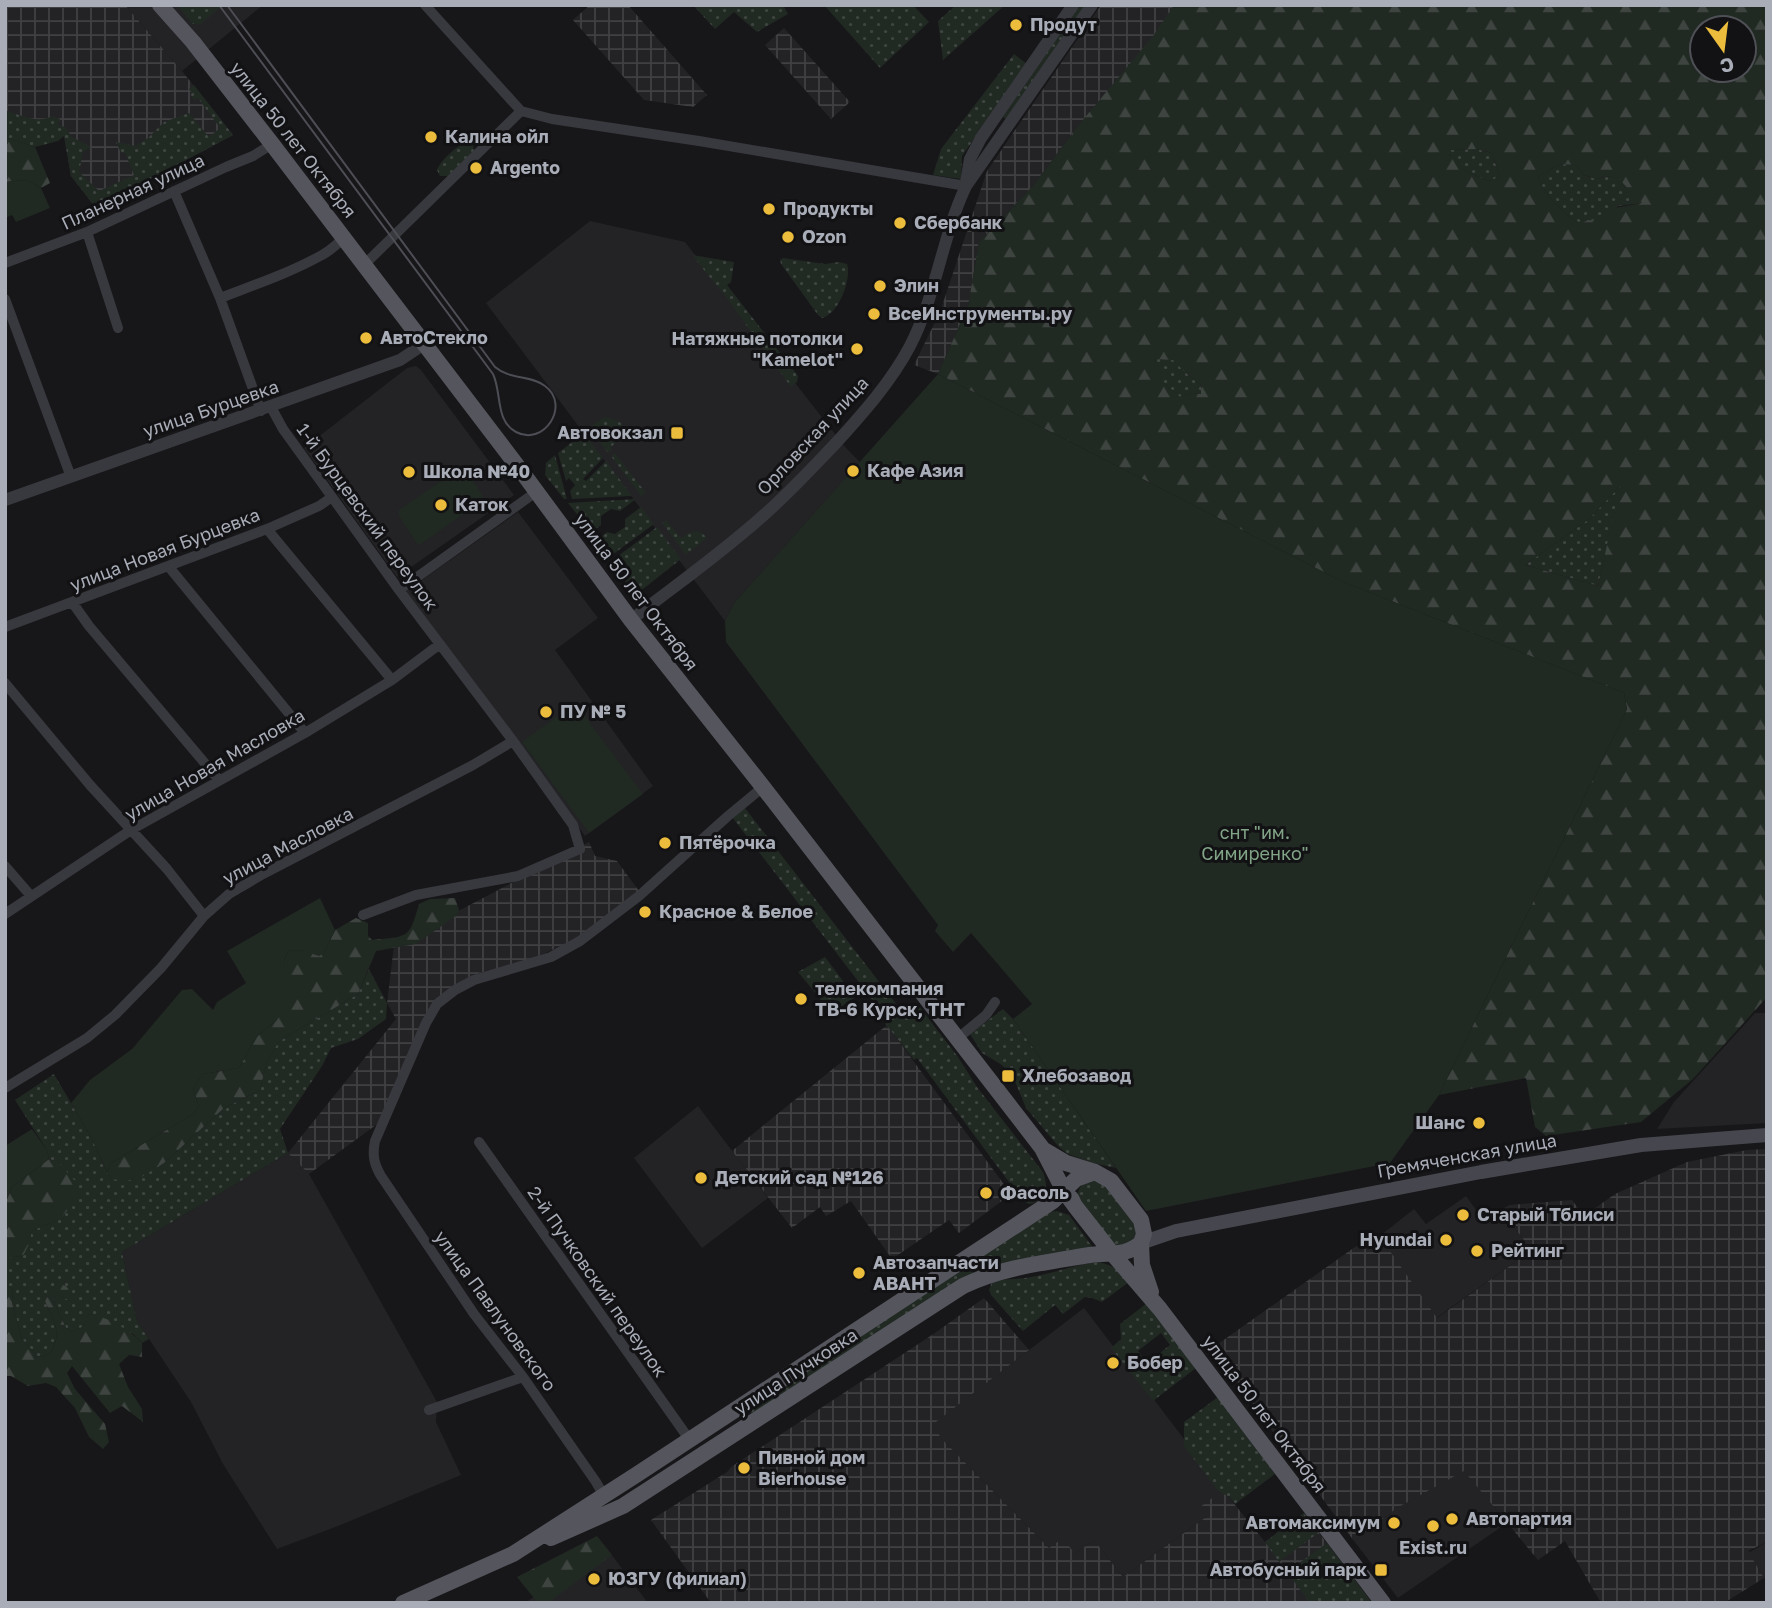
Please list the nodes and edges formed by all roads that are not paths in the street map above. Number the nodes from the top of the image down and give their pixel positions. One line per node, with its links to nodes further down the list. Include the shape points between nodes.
1 (160, 5): 6 (main road, улица 50 лет Октября)
2 (425, 5): 5 (street)
3 (1073, 5): 7 (street, Орловская улица, via 981,138 970,159)
4 (1092, 5): 7 (street, Орловская улица)
5 (521, 111): 7 (street); 12 (street)
6 (272, 144): 8 (street, Планерная улица); 10 (main road, улица 50 лет Октября)
7 (965, 186): 26 (street, Орловская улица, via 910,346 875,398 763,516)
8 (174, 191): 9 (street, Планерная улица); 13 (street, 1-й Бурцевский переулок)
9 (87, 232): 11 (street, Планерная улица); 15 (street)
10 (344, 238): 12 (main road, улица 50 лет Октября); 13 (street, via 325,254)
11 (5, 263)
12 (364, 265): 16 (main road, улица 50 лет Октября)
13 (220, 298): 17 (street, 1-й Бурцевский переулок)
14 (5, 299): 18 (street)
15 (118, 328)
16 (425, 344): 17 (street, улица Бурцевка, via 400,360); 19 (main road, улица 50 лет Октября)
17 (266, 409): 18 (street, улица Бурцевка); 20 (street, 1-й Бурцевский переулок)
18 (71, 477): 21 (street, улица Бурцевка)
19 (536, 492): 24 (street); 26 (main road, улица 50 лет Октября)
20 (332, 497): 22 (street, улица Новая Бурцевка); 24 (street, 1-й Бурцевский переулок)
21 (5, 500)
22 (267, 529): 23 (street, улица Новая Бурцевка); 29 (street)
23 (169, 567): 25 (street, улица Новая Бурцевка); 31 (street)
24 (399, 590): 28 (street, 1-й Бурцевский переулок)
25 (72, 602): 27 (street, улица Новая Бурцевка); 33 (street)
26 (631, 620): 34 (main road, улица 50 лет Октября)
27 (5, 627)
28 (440, 644): 29 (street, улица Новая Масловка); 32 (street, 1-й Бурцевский переулок)
29 (392, 680): 31 (street, улица Новая Масловка)
30 (5, 682): 35 (street)
31 (305, 733): 33 (street, улица Новая Масловка)
32 (513, 741): 39 (street, 1-й Бурцевский переулок, via 573,825 580,849 518,876 416,895); 40 (street, улица Масловка, via 263,874)
33 (219, 780): 35 (street, улица Новая Масловка)
34 (763, 787): 42 (main road, улица 50 лет Октября); 56 (street, улица Павлуновского, via 647,890 580,941 551,957 474,980 437,1004 375,1141 374,1164 381,1176 474,1314)
35 (131, 830): 37 (street, улица Новая Масловка); 40 (street)
36 (5, 866): 37 (street)
37 (31, 897): 38 (street, улица Новая Масловка)
38 (5, 914)
39 (363, 915)
40 (204, 916): 43 (street, улица Масловка, via 115,1015 87,1038)
41 (995, 1002): 42 (street)
42 (957, 1039): 46 (main road, улица 50 лет Октября)
43 (5, 1088)
44 (1767, 1135): 52 (main road, Гремяченская улица, via 1641,1145 1481,1171)
45 (479, 1142): 60 (street, 2-й Пучковский переулок)
46 (1042, 1148): 47 (main road, via 1066,1163); 49 (main road, улица 50 лет Октября)
47 (1095, 1172): 48 (main road); 51 (main road, via 1111,1181)
48 (1076, 1179): 49 (main road, улица Пучковка); 50 (main road, via 1070,1191)
49 (1064, 1191): 50 (main road, улица 50 лет Октября); 57 (main road, улица Пучковка)
50 (1075, 1206): 54 (main road, улица 50 лет Октября)
51 (1141, 1220): 52 (main road, via 1157,1229); 53 (main road)
52 (1176, 1231): 53 (main road, Гремяченская улица)
53 (1141, 1243): 54 (main road, улица Пучковка, via 1128,1252); 55 (main road, via 1144,1276)
54 (1111, 1252): 55 (main road, улица 50 лет Октября); 59 (main road, улица Пучковка, via 974,1280)
55 (1160, 1310): 63 (main road, улица 50 лет Октября)
56 (523, 1377): 58 (street); 61 (street, улица Павлуновского, via 596,1482)
57 (736, 1409): 59 (main road); 60 (main road, улица Пучковка)
58 (429, 1410)
59 (748, 1426): 61 (main road, улица Пучковка, via 623,1506)
60 (689, 1439): 61 (main road, улица Пучковка)
61 (601, 1504): 62 (main road, улица Пучковка, via 513,1554)
62 (403, 1603)
63 (1383, 1603)

